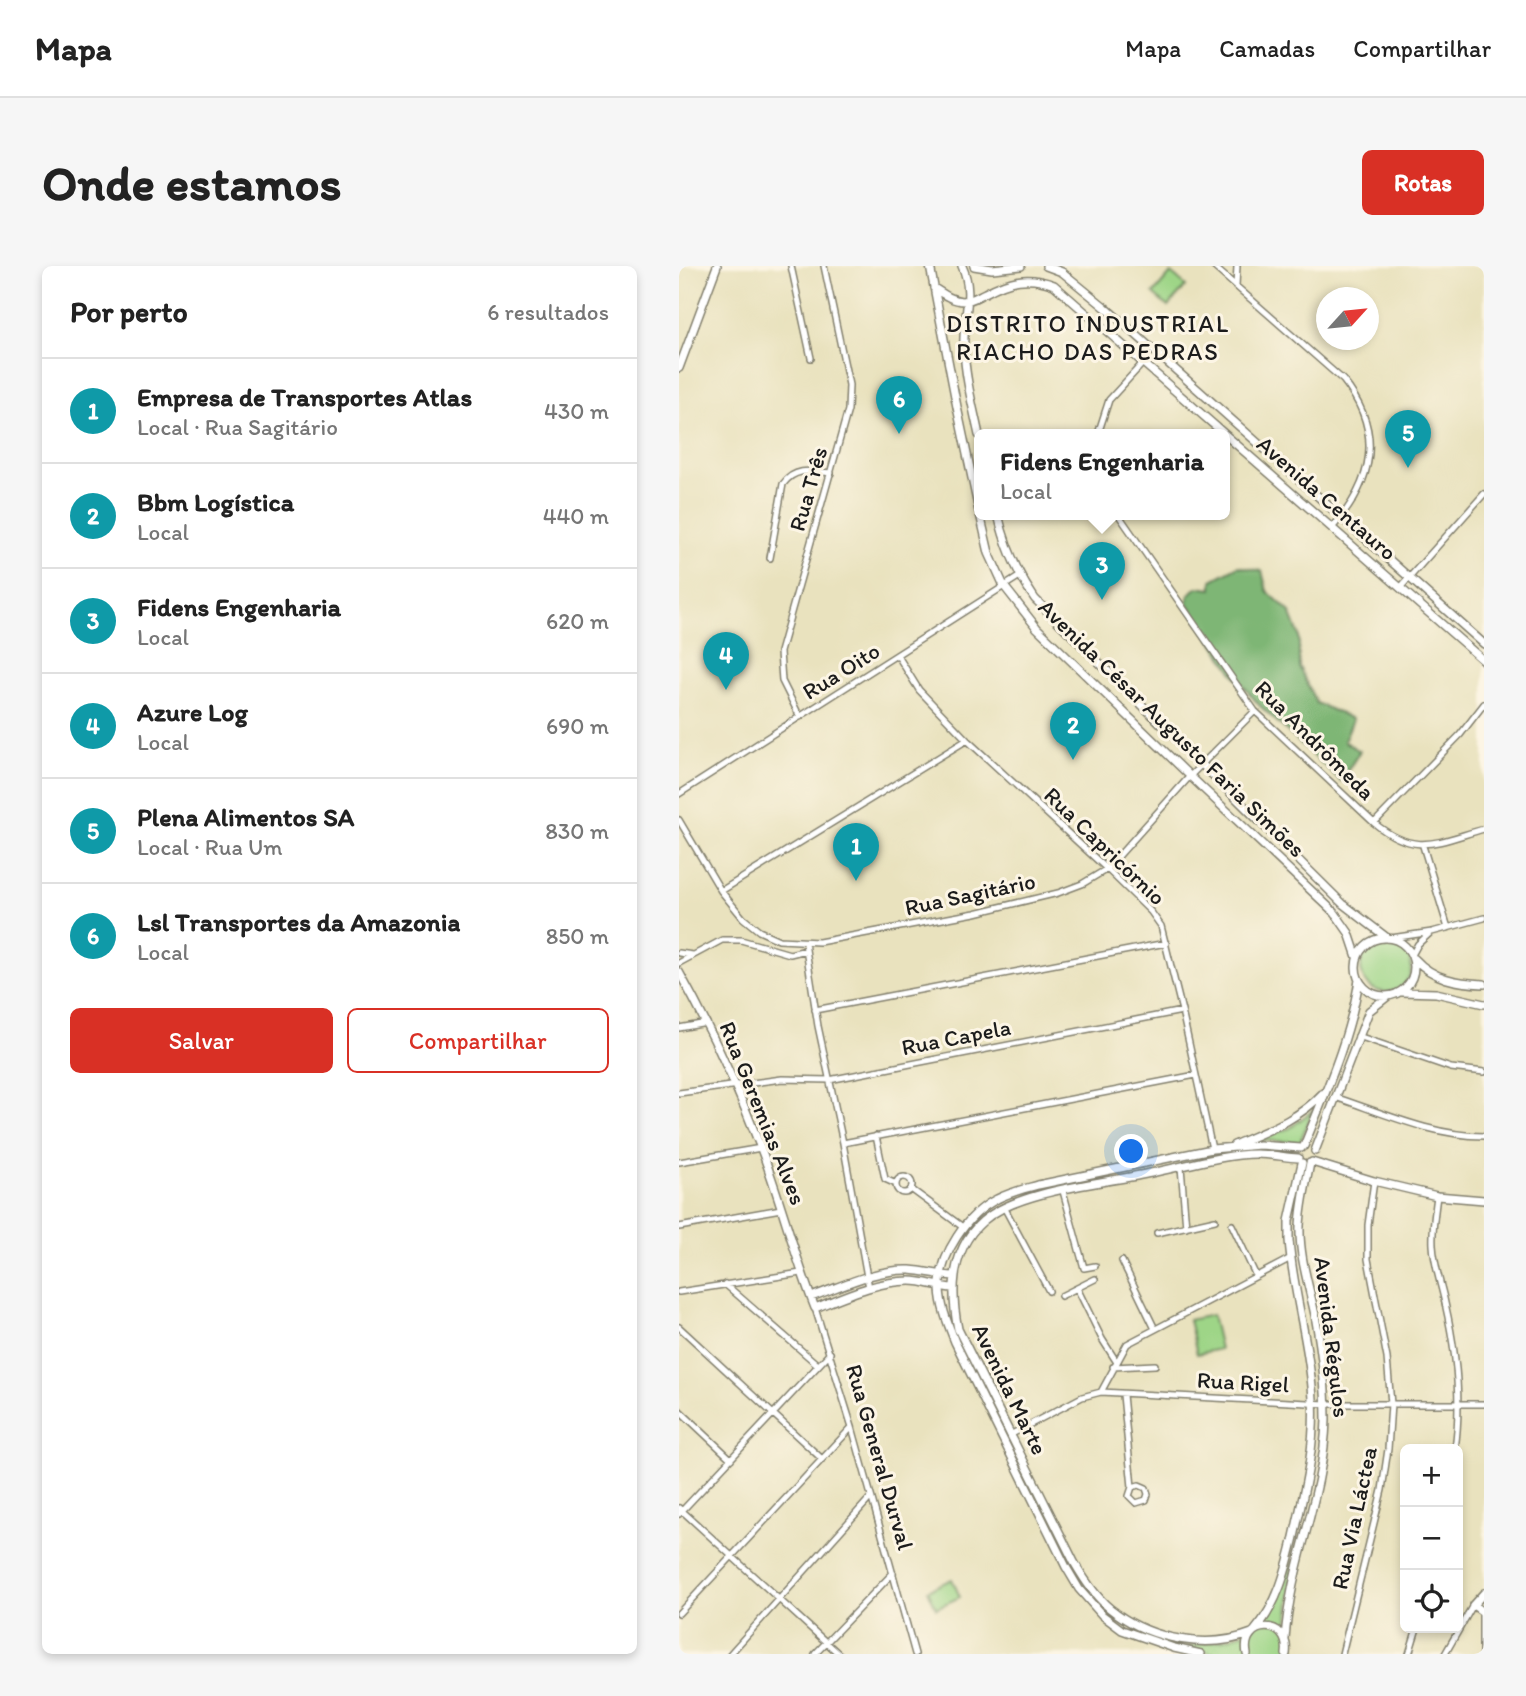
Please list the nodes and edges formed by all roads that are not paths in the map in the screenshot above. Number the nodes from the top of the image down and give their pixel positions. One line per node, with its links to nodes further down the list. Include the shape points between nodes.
1 (717, 266): 16 (street)
2 (791, 266): 14 (street)
3 (824, 266): 21 (street, Rua Três, via 849,384 848,410)
4 (930, 266): 12 (street, Avenida César Augusto Faria Simões)
5 (962, 266): 13 (street)
6 (974, 266): 7 (street)
7 (1021, 266)
8 (1046, 266): 24 (street, Avenida Centauro, via 1075,282)
9 (1213, 266): 11 (street)
10 (1237, 266): 11 (street)
11 (1236, 286): 24 (street, via 1343,380 1357,399 1369,431 1369,459 1355,498)
12 (934, 288): 13 (street, via 956,300); 22 (street, Avenida César Augusto Faria Simões)
13 (969, 301): 15 (street, Avenida Centauro, via 1010,281 1043,281 1066,294); 17 (street, via 964,348)
14 (811, 358)
15 (1143, 363): 18 (street, via 1109,400); 19 (street, Avenida Centauro)
16 (679, 368)
17 (978, 429)
18 (1098, 429)
19 (1219, 429)
20 (1230, 439): 28 (street, Avenida Centauro)
21 (831, 473): 29 (street, via 799,471 783,484); 39 (street, Rua Três, via 780,653 782,681)
22 (974, 485)
23 (1484, 494): 31 (street)
24 (1342, 516): 28 (street); 31 (street, Avenida Centauro)
25 (982, 520): 32 (street, Avenida César Augusto Faria Simões, via 989,553)
26 (999, 520): 30 (street, Avenida César Augusto Faria Simões)
27 (1122, 520): 38 (street, Rua Andrômeda)
28 (1332, 528): 33 (street, Avenida Centauro)
29 (770, 558)
30 (1020, 576): 32 (street, Rua Oito); 41 (street, Avenida César Augusto Faria Simões, via 1041,605)
31 (1410, 577): 33 (street); 34 (street, Avenida Centauro)
32 (1004, 586): 35 (street, Rua Oito); 42 (street, Avenida César Augusto Faria Simões, via 1037,628)
33 (1400, 588): 36 (street, Avenida Centauro)
34 (1484, 643)
35 (898, 656): 39 (street, Rua Oito); 40 (street, Rua Capricórnio, via 919,690)
36 (1484, 661)
37 (1484, 704): 45 (street)
38 (1255, 710): 41 (street, Rua Sagitário); 45 (street, Rua Andrômeda)
39 (800, 717): 43 (street, Rua Oito)
40 (967, 740): 48 (street, Rua Capricórnio); 49 (street)
41 (1201, 765): 42 (street, Rua Sagitário); 53 (street, Avenida César Augusto Faria Simões, via 1343,904)
42 (1190, 776): 48 (street, Rua Sagitário); 59 (street, Avenida César Augusto Faria Simões, via 1335,913 1349,933)
43 (679, 794)
44 (679, 820): 49 (street, Rua Sagitário)
45 (1374, 823): 47 (street, Rua Andrômeda, via 1397,839)
46 (1484, 829): 47 (street)
47 (1423, 846): 51 (street)
48 (1107, 869): 54 (street, Rua Capricórnio, via 1151,912); 55 (street, Rua Sagitário, via 1058,893)
49 (721, 891): 55 (street, Rua Sagitário, via 759,931)
50 (1484, 918): 51 (street)
51 (1448, 928): 52 (street)
52 (1432, 932): 53 (street); 58 (street, via 1418,944)
53 (1389, 937): 58 (street, via 1400,941); 59 (street, via 1368,942)
54 (1166, 943): 67 (street); 68 (street, Rua Capricórnio)
55 (805, 946): 57 (street, via 790,954 733,939); 67 (street)
56 (679, 953): 57 (street)
57 (693, 955): 60 (street)
58 (1413, 956): 63 (street, via 1425,971 1437,976); 64 (street, via 1410,982)
59 (1357, 957): 62 (street)
60 (679, 964)
61 (679, 972): 69 (street, Rua Geremias Alves)
62 (1359, 980): 65 (street, via 1371,992); 76 (street)
63 (1484, 984)
64 (1398, 993): 65 (street); 66 (street, via 1422,991)
65 (1388, 996): 71 (street, Avenida Régulos, via 1369,1011)
66 (1484, 1004)
67 (815, 1010): 74 (street)
68 (1182, 1011): 73 (street, Rua Capricórnio); 74 (street, Rua Capela)
69 (707, 1023): 70 (street); 75 (street, Rua Geremias Alves)
70 (679, 1028)
71 (1358, 1036): 72 (street, via 1451,1068); 78 (street, Avenida Régulos)
72 (1484, 1072)
73 (1196, 1075): 79 (street); 85 (street, Rua Capricórnio)
74 (829, 1080): 75 (street, Rua Capela); 81 (street)
75 (735, 1083): 77 (street, Rua Capela); 84 (street, Rua Geremias Alves)
76 (1327, 1088): 82 (street, via 1308,1109 1283,1124); 83 (street)
77 (679, 1093)
78 (1335, 1097): 80 (street, via 1431,1130); 87 (street, Avenida Régulos)
79 (876, 1136): 81 (street); 91 (street, via 885,1179)
80 (1484, 1136)
81 (843, 1143): 112 (street)
82 (1227, 1147): 83 (street, Avenida Marte); 85 (street, Avenida Marte)
83 (1302, 1147): 87 (street); 87 (street, via 1310,1146)
84 (761, 1148): 88 (street); 97 (street, Rua Geremias Alves)
85 (1212, 1149): 86 (street, Avenida Marte)
86 (1178, 1156): 89 (street); 102 (street, Avenida Marte, via 1014,1192 995,1200)
87 (1309, 1159): 89 (street, Avenida Marte, via 1254,1154); 90 (street); 105 (street, Avenida Régulos, via 1289,1221); 133 (street, Avenida Régulos, via 1301,1240)
88 (679, 1162)
89 (1181, 1167): 93 (street, Avenida Marte); 101 (street)
90 (1374, 1181): 94 (street); 134 (street, Rua Via Láctea, via 1368,1259)
91 (896, 1184): 92 (street, via 905,1194); 92 (street, via 900,1177 908,1177)
92 (911, 1189): 102 (street)
93 (1063, 1191): 96 (street, Avenida Marte); 107 (street, via 1084,1268)
94 (1437, 1196): 95 (street); 135 (street, via 1435,1262 1446,1305)
95 (1484, 1200)
96 (1004, 1207): 103 (street, Avenida Marte); 119 (street)
97 (782, 1209): 100 (street); 108 (street, Rua Geremias Alves)
98 (1215, 1220): 101 (street)
99 (1232, 1225): 111 (street)
100 (679, 1227)
101 (1186, 1227): 104 (street)
102 (964, 1228): 103 (street); 109 (street, Avenida Marte)
103 (972, 1233): 110 (street, Avenida Marte)
104 (1157, 1233)
105 (1290, 1258): 111 (street); 132 (street, Avenida Régulos)
106 (1122, 1261): 125 (street)
107 (1095, 1266)
108 (801, 1273): 114 (street); 122 (street, Rua General Durval)
109 (941, 1275): 110 (street); 112 (street, via 912,1270); 115 (street, Avenida Marte)
110 (953, 1276): 117 (street, Avenida Marte)
111 (1256, 1276): 125 (street)
112 (867, 1277): 116 (street); 122 (street)
113 (1095, 1279): 118 (street)
114 (725, 1284): 120 (street); 128 (street)
115 (940, 1287): 116 (street, via 911,1281); 117 (street); 140 (street, Avenida Marte, via 951,1334)
116 (869, 1288): 123 (street)
117 (953, 1288): 140 (street, Avenida Marte, via 958,1329)
118 (1077, 1288): 121 (street); 127 (street)
119 (1049, 1291)
120 (679, 1292)
121 (1061, 1296)
122 (811, 1297): 123 (street, Rua General Durval)
123 (815, 1308): 126 (street, Rua General Durval)
124 (679, 1327): 138 (street)
125 (1155, 1329): 127 (street, via 1127,1344)
126 (830, 1353): 128 (street); 139 (street, Rua General Durval)
127 (1115, 1364): 129 (street); 130 (street)
128 (818, 1365): 138 (street)
129 (1155, 1366)
130 (1101, 1392): 131 (street, Rua Rigel); 140 (street, Rua Rigel, via 1082,1397)
131 (1123, 1395): 132 (street, Rua Rigel); 144 (street)
132 (1314, 1404): 133 (street, Rua Rigel); 156 (street, Avenida Régulos, via 1308,1469 1292,1545 1271,1610)
133 (1326, 1404): 134 (street, Rua Rigel); 159 (street, Avenida Régulos, via 1322,1465 1294,1572)
134 (1391, 1404): 135 (street, Rua Rigel); 170 (street, Rua Via Láctea, via 1382,1490)
135 (1459, 1404): 136 (street, Rua Rigel); 141 (street)
136 (1484, 1404)
137 (679, 1410): 142 (street)
138 (774, 1413): 142 (street); 143 (street)
139 (852, 1427): 143 (street); 145 (street, Rua General Durval)
140 (1006, 1437): 148 (street, Avenida Marte); 149 (street, Avenida Marte)
141 (1455, 1444)
142 (731, 1459): 146 (street)
143 (822, 1459): 147 (street)
144 (1132, 1487)
145 (871, 1497): 150 (street, Rua General Durval); 152 (street)
146 (680, 1511): 147 (street)
147 (732, 1556): 152 (street); 155 (street)
148 (1074, 1562): 149 (street); 158 (street, Avenida Marte, via 1115,1613)
149 (1066, 1567): 161 (street, Avenida Marte, via 1084,1595 1111,1623)
150 (894, 1573): 160 (street); 165 (street, Rua General Durval)
151 (1484, 1593): 153 (street)
152 (780, 1600): 160 (street); 162 (street)
153 (1473, 1605): 154 (street); 172 (street)
154 (1483, 1612): 173 (street)
155 (679, 1613)
156 (1254, 1631): 158 (street, Avenida Marte, via 1221,1642); 159 (street, via 1274,1629); 167 (street, Avenida Régulos)
157 (1415, 1633): 171 (street)
158 (1176, 1638): 161 (street)
159 (1285, 1641): 168 (street, Avenida Régulos); 169 (street)
160 (827, 1642): 163 (street); 164 (street)
161 (1174, 1648): 166 (street, Avenida Marte)
162 (730, 1654)
163 (815, 1654)
164 (839, 1654)
165 (915, 1654)
166 (1201, 1654)
167 (1247, 1654)
168 (1286, 1654)
169 (1293, 1654)
170 (1342, 1654)
171 (1409, 1654)
172 (1445, 1654)
173 (1482, 1654)

